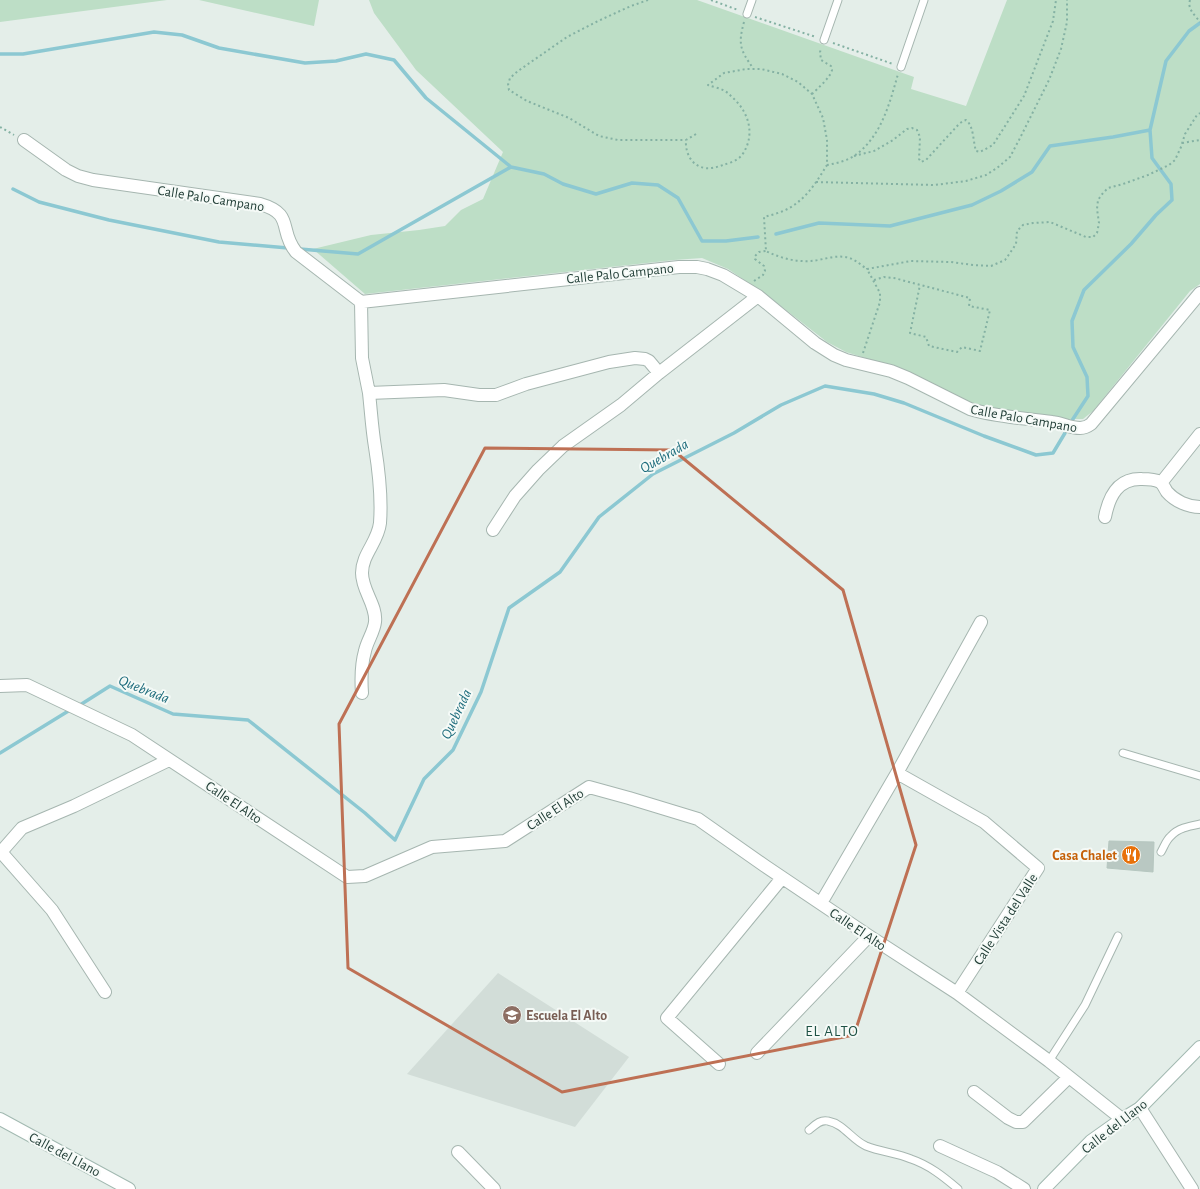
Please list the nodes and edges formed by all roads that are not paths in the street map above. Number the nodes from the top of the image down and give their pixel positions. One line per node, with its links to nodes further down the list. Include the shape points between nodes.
1 (752, 0): 4 (lane)
2 (838, 0): 5 (lane)
3 (924, 0): 6 (lane)
4 (747, 14)
5 (824, 40)
6 (901, 67)
7 (24, 140): 10 (street, Calle Palo Campano, via 78,176 269,207 281,216 296,252)
8 (1200, 293): 9 (street, Calle Palo Campano, via 1086,428 978,412 908,378 834,356)
9 (758, 296): 10 (street, Calle Palo Campano, via 723,275 688,266); 11 (street)
10 (360, 302): 12 (street, via 362,358)
11 (659, 373): 12 (street, via 649,361 635,358 609,362 526,384 496,395 444,390); 17 (street, via 563,446 515,496)
12 (369, 393): 20 (street, via 380,480 381,516 377,537 362,568 363,584 374,608 375,623 362,661)
13 (1200, 434): 14 (street)
14 (1161, 483): 15 (street, via 1183,504); 16 (street, via 1151,479 1127,481 1112,495)
15 (1200, 507)
16 (1105, 517)
17 (493, 530)
18 (981, 622): 23 (street)
19 (0, 686): 22 (street, Calle El Alto, via 27,685 132,735)
20 (362, 693)
21 (1123, 752): 24 (lane)
22 (169, 760): 26 (street, via 22,828); 28 (street, Calle El Alto, via 347,877 365,876 432,847 506,841 588,787 698,819)
23 (897, 773): 29 (street); 33 (street, Calle Vista del Valle, via 984,822 1038,868)
24 (1200, 776)
25 (1200, 824): 27 (lane, via 1174,833)
26 (0, 852): 32 (street, via 52,910)
27 (1161, 852)
28 (782, 878): 29 (street, Calle El Alto); 37 (street, via 666,1018)
29 (821, 903): 30 (street, Calle El Alto)
30 (869, 936): 33 (street, Calle El Alto); 35 (street)
31 (1118, 936): 36 (lane, via 1085,1005)
32 (106, 992)
33 (957, 993): 36 (street, Calle El Alto)
34 (1200, 1047): 40 (street, Calle del Llano)
35 (758, 1053)
36 (1049, 1061): 38 (street, Calle El Alto)
37 (719, 1064)
38 (1069, 1077): 39 (street, via 1023,1122 1008,1118); 42 (street, Calle El Alto)
39 (974, 1092)
40 (1140, 1108): 42 (street, Calle del Llano); 51 (street)
41 (0, 1119): 46 (street, Calle del Llano)
42 (1122, 1119): 50 (street, Calle del Llano, via 1091,1141)
43 (809, 1130): 48 (lane, via 827,1120 866,1146 910,1158 926,1166)
44 (940, 1146): 49 (street, via 997,1172)
45 (458, 1152): 47 (street)
46 (129, 1189)
47 (494, 1189)
48 (958, 1189)
49 (1024, 1189)
50 (1044, 1189)
51 (1192, 1189)

